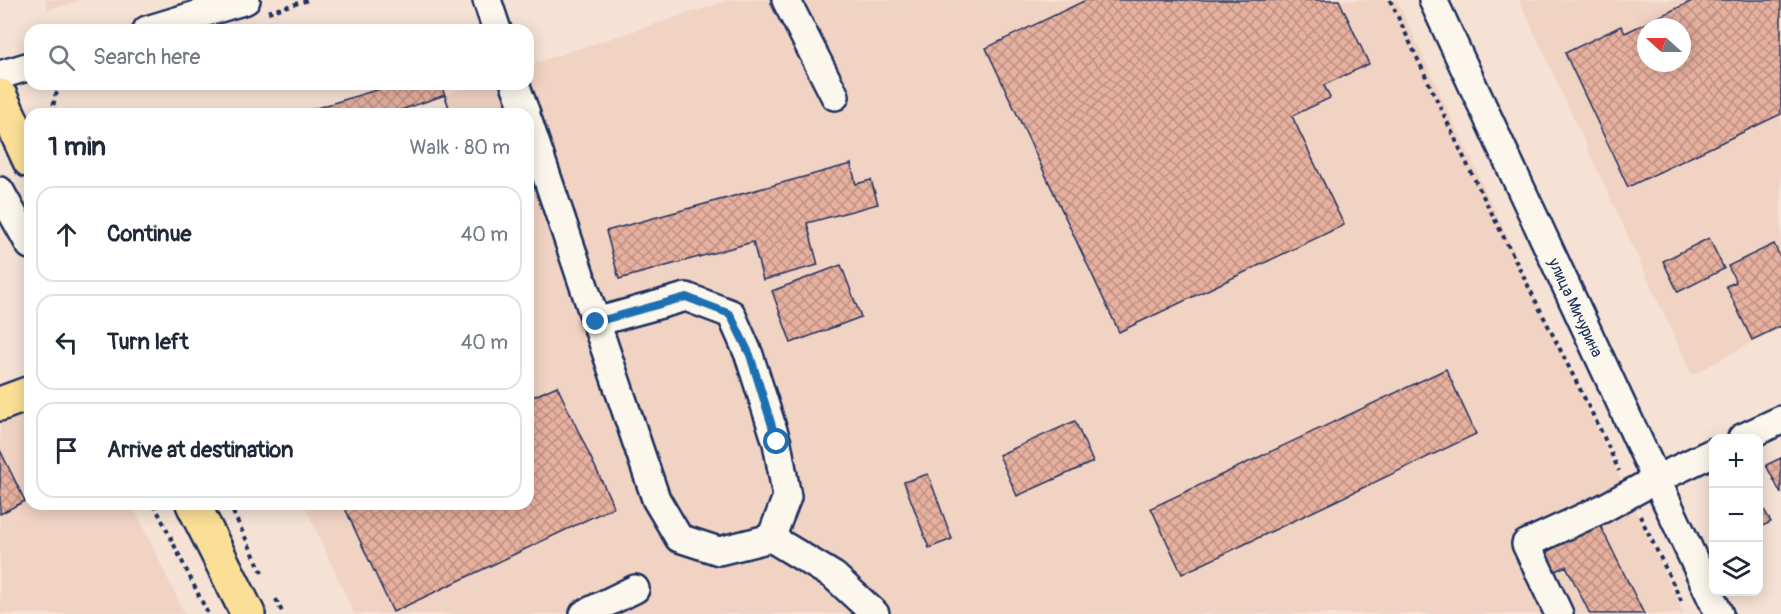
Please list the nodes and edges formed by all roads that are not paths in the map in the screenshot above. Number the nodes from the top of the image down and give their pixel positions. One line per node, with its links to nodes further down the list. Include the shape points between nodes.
1 (246, 0): 5 (street)
2 (487, 0): 6 (street)
3 (786, 0): 11 (street)
4 (1433, 0): 23 (street, улица Мичурина)
5 (167, 24)
6 (495, 24)
7 (24, 68): 8 (street)
8 (0, 75)
9 (517, 90): 12 (street)
10 (0, 96): 14 (main road)
11 (835, 96)
12 (524, 108)
13 (534, 139): 17 (street)
14 (24, 148)
15 (0, 191): 16 (street)
16 (24, 234)
17 (596, 322): 25 (street, via 656,499 679,538 719,551); 25 (street, via 686,297 730,314 750,355 777,442 788,497)
18 (24, 395): 19 (main road)
19 (0, 404)
20 (1781, 420): 21 (street)
21 (1751, 434)
22 (1709, 454): 23 (street)
23 (1657, 479): 30 (street, via 1526,543); 31 (street, улица Мичурина)
24 (196, 510): 27 (main road)
25 (771, 538): 29 (street, via 834,576)
26 (635, 589): 28 (street)
27 (248, 614)
28 (584, 614)
29 (875, 614)
30 (1559, 614)
31 (1719, 614)

